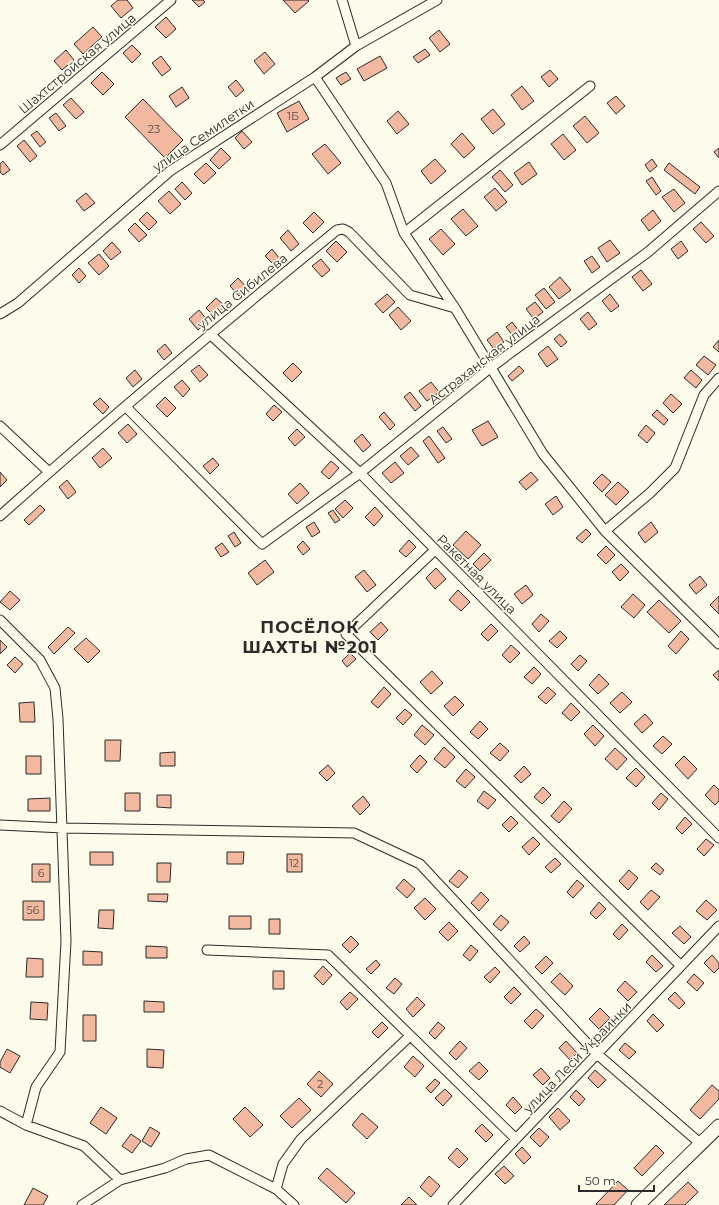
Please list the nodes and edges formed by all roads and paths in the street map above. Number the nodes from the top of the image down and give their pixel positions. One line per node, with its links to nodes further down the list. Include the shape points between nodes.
1 (171, 0): 7 (street, Шахтстройская улица)
2 (342, 0): 4 (street)
3 (437, 0): 4 (street, улица Семилетки)
4 (356, 46): 5 (street, улица Семилетки)
5 (315, 77): 9 (street, via 386,183); 11 (street, улица Семилетки, via 170,171 18,303)
6 (590, 86): 9 (street)
7 (0, 145)
8 (719, 191): 13 (street, Астраханская улица, via 648,252)
9 (404, 233): 10 (street)
10 (455, 308): 12 (street, улица Сибилева, via 410,295 349,232 343,229 337,230); 13 (street)
11 (0, 314)
12 (210, 334): 15 (street, улица Сибилева); 18 (street, Ракетная улица)
13 (490, 368): 18 (street, Астраханская улица); 20 (street, via 544,454)
14 (719, 378): 20 (street, via 704,395 675,468)
15 (126, 407): 17 (street, улица Сибилева); 18 (street, Астраханская улица, via 262,544)
16 (0, 426): 17 (street)
17 (49, 472): 19 (street, улица Сибилева)
18 (360, 473): 21 (street, Ракетная улица)
19 (0, 516)
20 (605, 531): 23 (street)
21 (435, 550): 26 (street, Ракетная улица); 29 (street, via 346,634)
22 (0, 620): 25 (street, via 40,660 55,688)
23 (719, 644)
24 (0, 825): 25 (street)
25 (63, 828): 31 (street, via 354,833 420,864); 33 (street, via 66,941 60,1052 36,1087)
26 (719, 838)
27 (719, 926): 29 (street, улица Леси Украинки)
28 (207, 950): 30 (street, via 328,955)
29 (681, 966): 31 (street, улица Леси Украинки)
30 (410, 1036): 35 (street); 38 (street, via 301,1139 283,1164)
31 (597, 1054): 35 (street, улица Леси Украинки); 36 (street)
32 (0, 1111): 33 (street)
33 (26, 1125): 37 (street, via 84,1146)
34 (719, 1126): 36 (main road)
35 (516, 1139): 41 (street, улица Леси Украинки)
36 (701, 1144): 42 (main road)
37 (120, 1180): 38 (street, via 165,1168 186,1159 209,1155); 39 (street)
38 (276, 1189): 40 (street)
39 (82, 1205)
40 (294, 1205)
41 (453, 1205)
42 (638, 1205)

